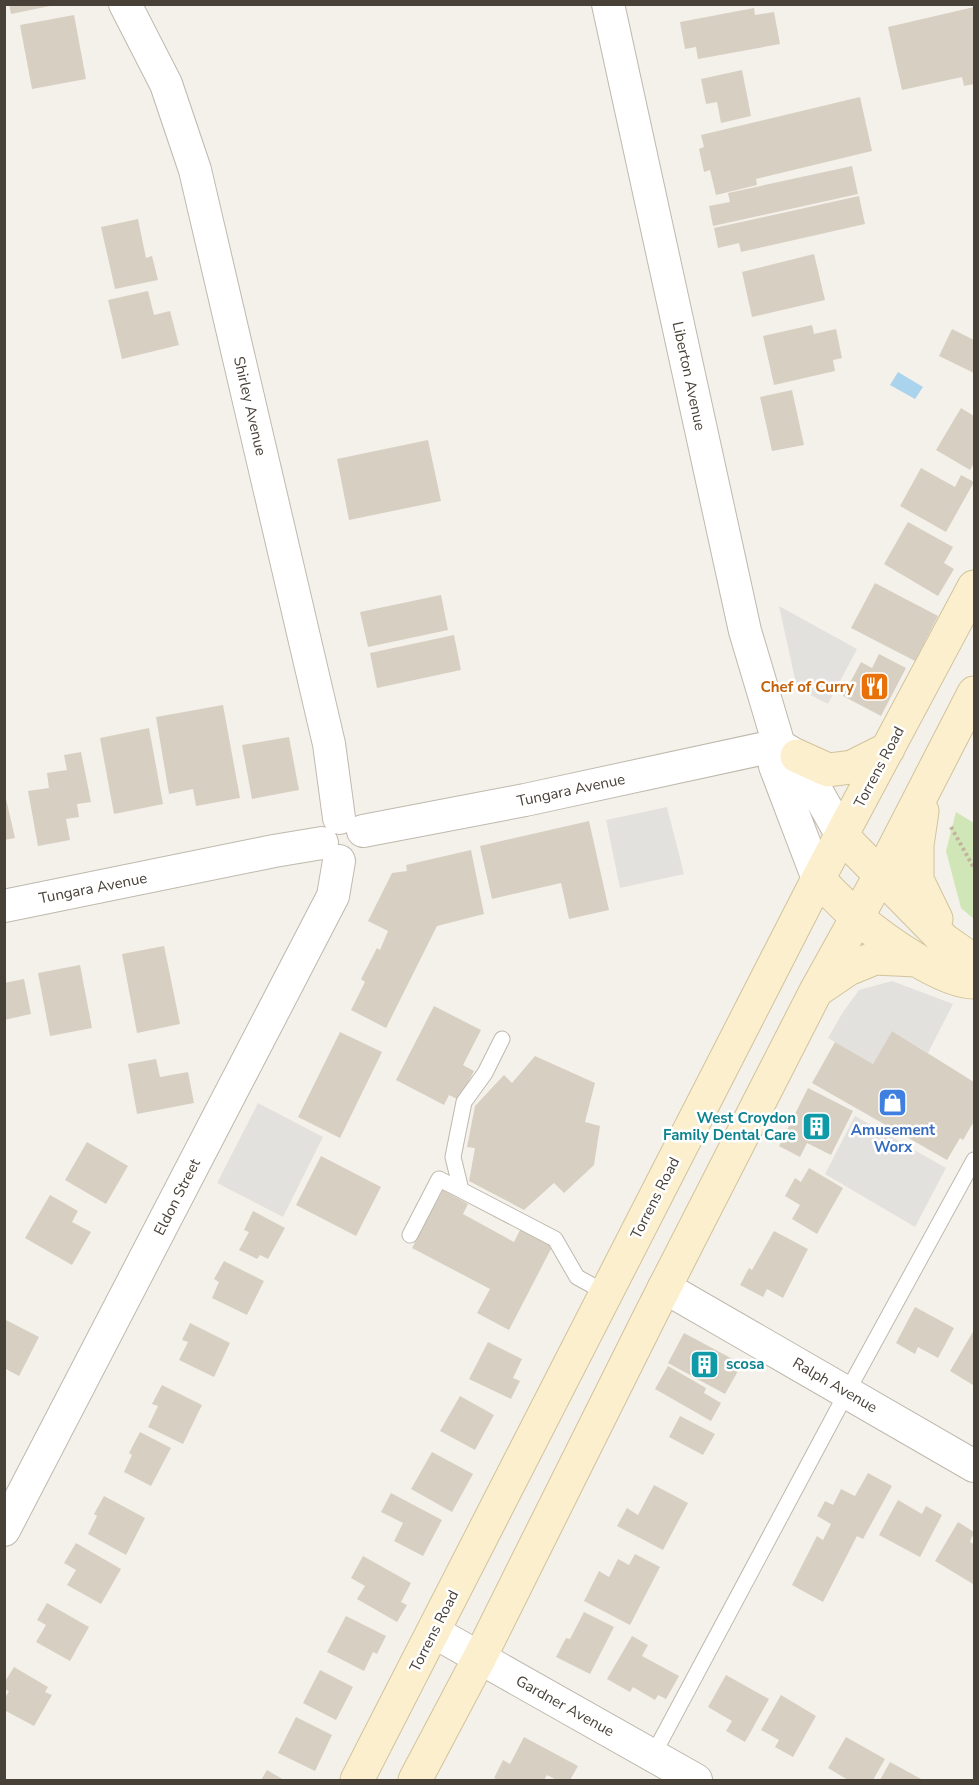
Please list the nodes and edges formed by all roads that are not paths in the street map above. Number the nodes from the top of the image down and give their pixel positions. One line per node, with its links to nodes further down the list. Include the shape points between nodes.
1 (125, 4): 9 (street, Shirley Avenue, via 166,84 195,171 329,744)
2 (608, 4): 6 (street, Liberton Avenue, via 745,631)
3 (975, 587): 5 (main road, Torrens Road)
4 (975, 693): 7 (main road)
5 (888, 749): 6 (main road, via 852,767 828,770); 8 (main road, Torrens Road)
6 (788, 751): 8 (street, Liberton Avenue); 9 (street, Tungara Avenue); 11 (street, Liberton Avenue, via 775,766)
7 (926, 785): 10 (main road); 14 (main road, via 917,845 917,880)
8 (842, 836): 10 (main road); 11 (main road, Torrens Road)
9 (341, 838): 12 (street, Tungara Avenue); 27 (street, Eldon Street, via 333,896)
10 (881, 874): 13 (main road); 14 (main road)
11 (818, 879): 13 (main road); 24 (main road, Torrens Road)
12 (4, 906)
13 (858, 918): 15 (main road); 18 (main road)
14 (944, 940): 16 (main road)
15 (916, 960): 17 (main road, via 963,982); 18 (main road, via 875,958 848,969)
16 (975, 961)
17 (975, 982)
18 (816, 991): 23 (main road)
19 (502, 1038): 21 (lane, via 485,1073 464,1102 453,1157)
20 (975, 1160): 25 (lane)
21 (461, 1190): 22 (lane, via 439,1179); 24 (lane, via 555,1239 577,1277)
22 (410, 1235)
23 (664, 1287): 25 (street, Ralph Avenue); 29 (main road)
24 (606, 1293): 28 (main road, Torrens Road)
25 (847, 1392): 26 (street, Ralph Avenue); 30 (lane)
26 (975, 1466)
27 (4, 1530)
28 (435, 1632): 29 (street, Gardner Avenue); 31 (main road, Torrens Road)
29 (480, 1657): 30 (street, Gardner Avenue); 32 (main road)
30 (653, 1755): 33 (street, Gardner Avenue)
31 (357, 1780)
32 (415, 1780)
33 (696, 1780)

